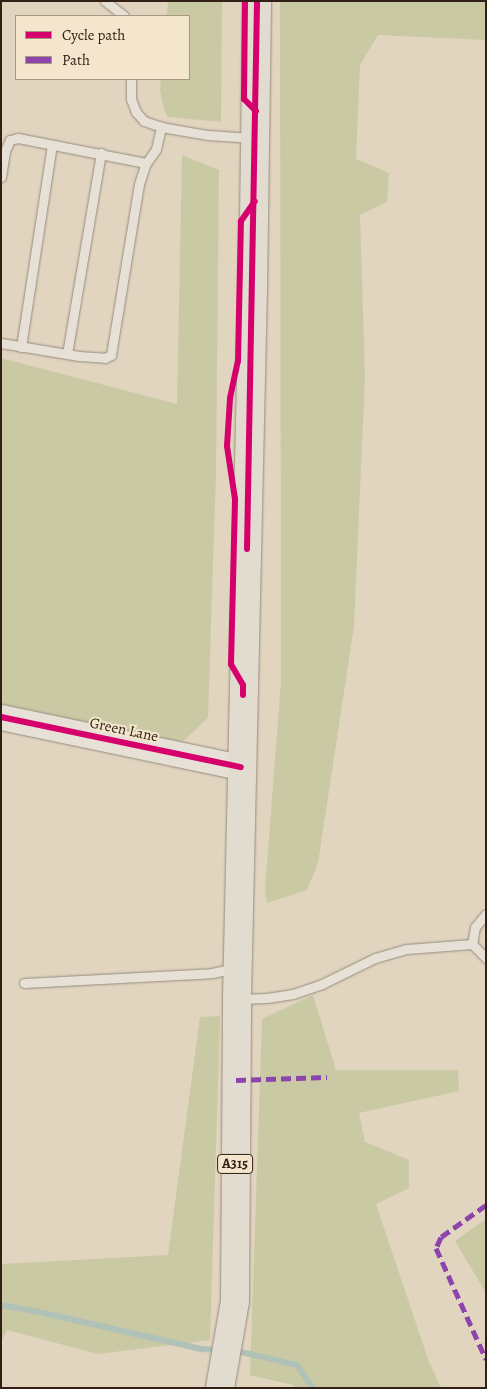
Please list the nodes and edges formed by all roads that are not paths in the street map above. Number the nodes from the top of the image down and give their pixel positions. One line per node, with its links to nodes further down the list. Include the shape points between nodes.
1 (105, 1): 3 (lane)
2 (257, 1): 6 (main road, A315)
3 (123, 15)
4 (131, 80): 5 (lane, via 136,112 144,121)
5 (161, 127): 6 (lane); 9 (lane, via 156,149)
6 (255, 138): 15 (main road, A315)
7 (52, 145): 8 (lane); 10 (lane, via 18,138 10,140); 12 (lane)
8 (101, 153): 9 (lane); 13 (lane)
9 (146, 163): 13 (lane, via 139,184 111,355 105,358)
10 (1, 176)
11 (1, 343): 12 (lane)
12 (22, 347): 13 (lane)
13 (67, 354)
14 (1, 717): 15 (street, Green Lane)
15 (242, 767): 19 (main road, A315)
16 (486, 914): 17 (lane, via 475,927)
17 (472, 944): 18 (lane); 21 (lane, via 407,949 375,958 322,984 293,994)
18 (486, 958)
19 (237, 968): 20 (lane, via 212,973); 21 (main road, A315)
20 (24, 983)
21 (237, 999): 22 (main road, A315, via 235,1301)
22 (222, 1377)

